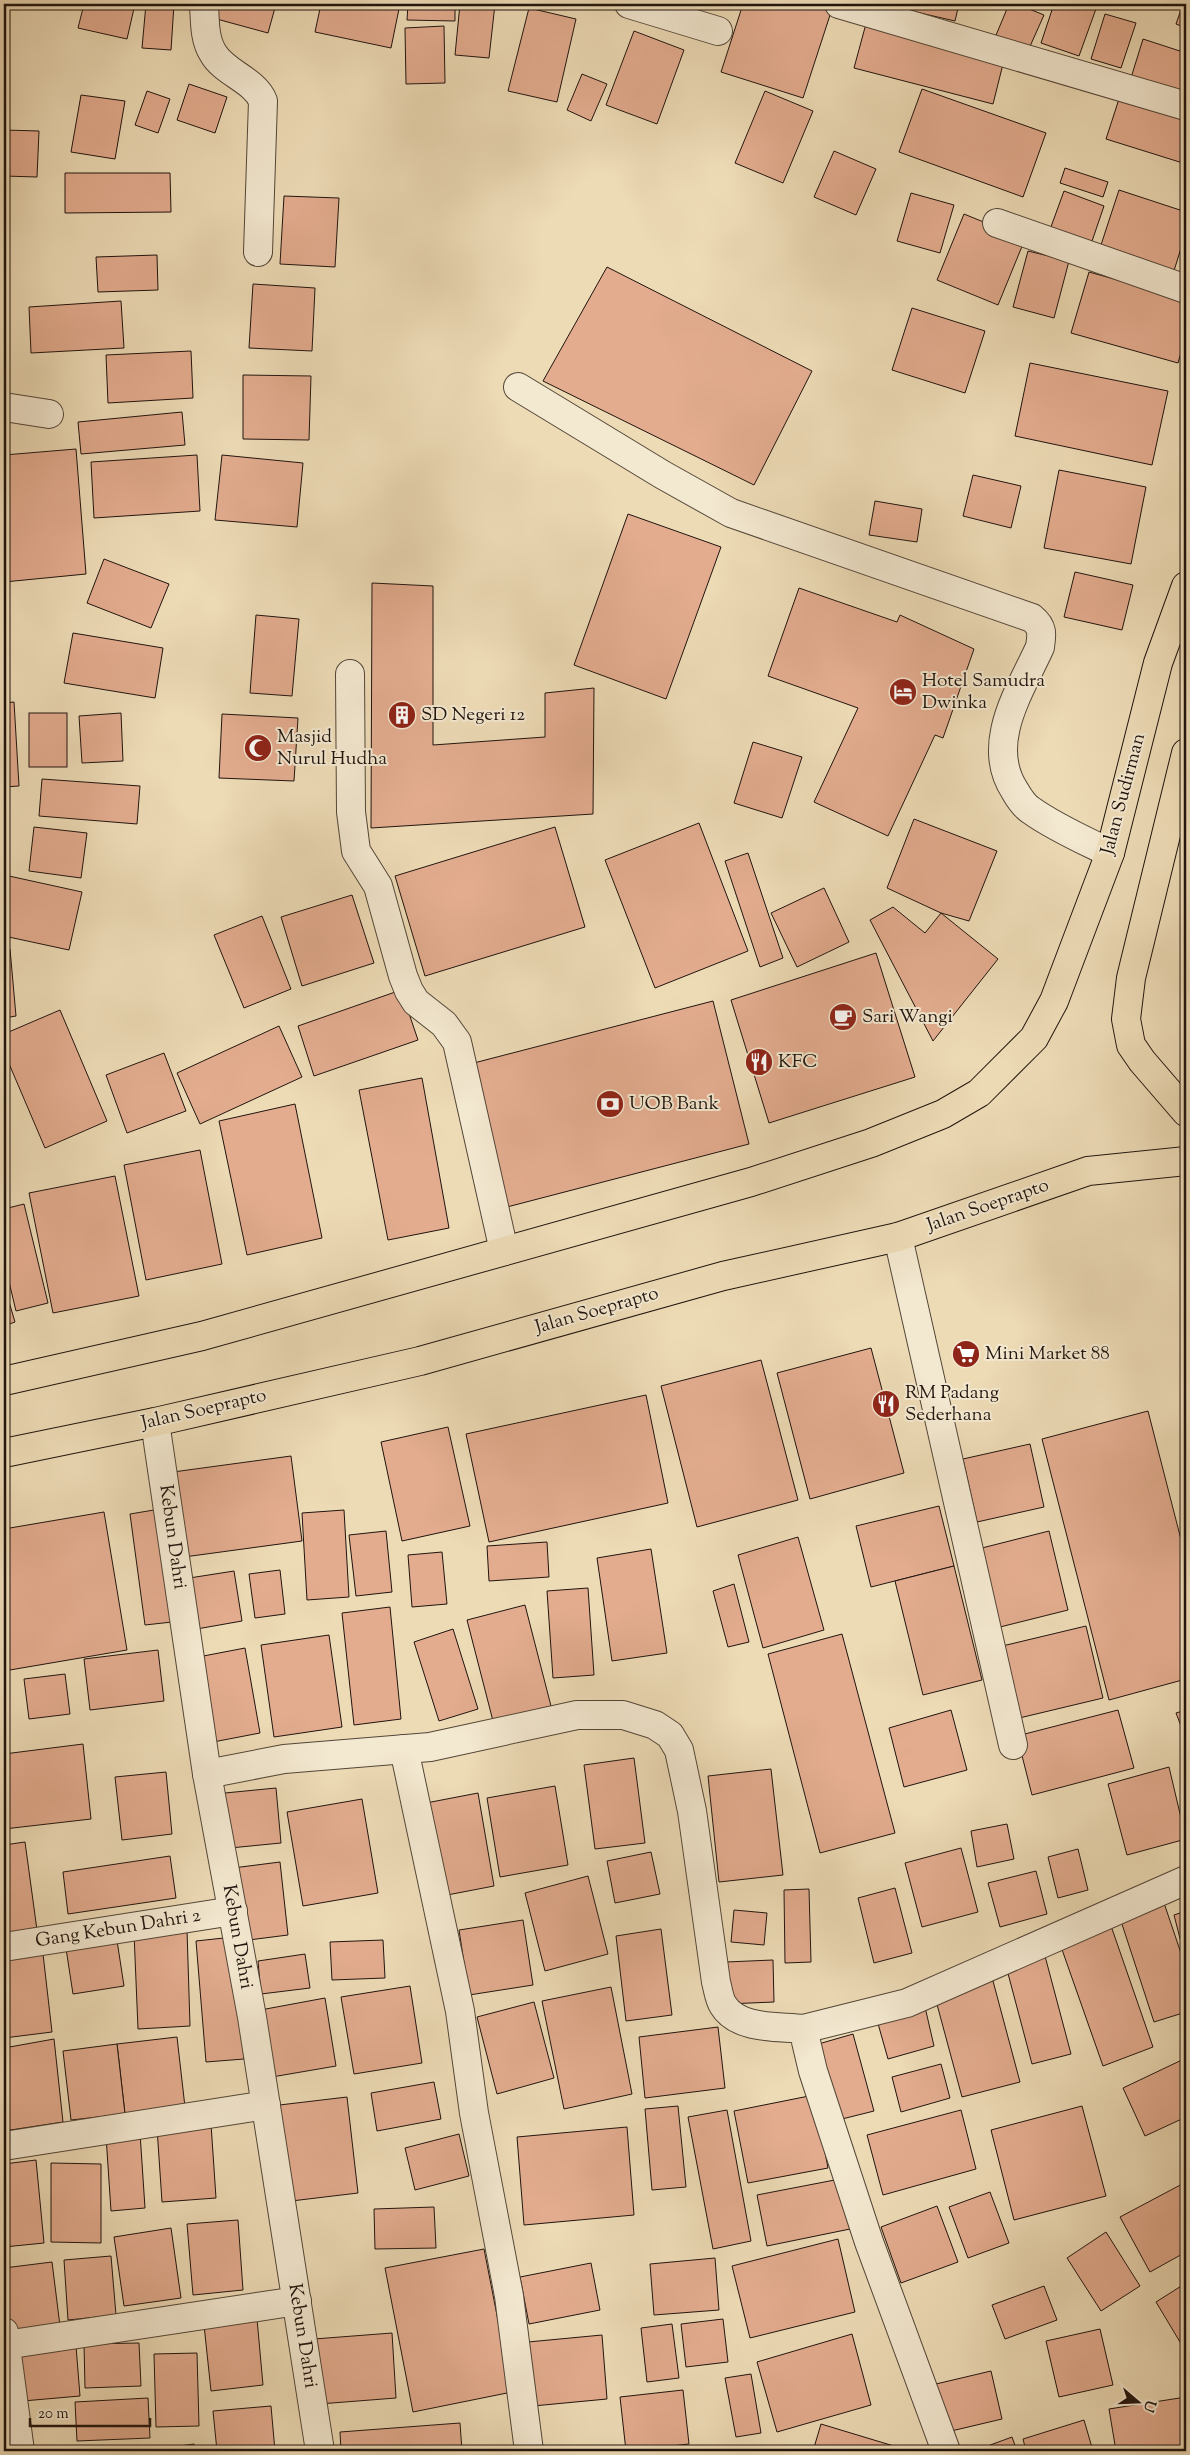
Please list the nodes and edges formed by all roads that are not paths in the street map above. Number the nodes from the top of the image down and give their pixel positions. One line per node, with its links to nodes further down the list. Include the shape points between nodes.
1 (204, 4): 7 (street, via 212,53 230,72 254,89 262,101)
2 (629, 4): 4 (street)
3 (839, 4): 5 (street)
4 (718, 31)
5 (1186, 106)
6 (996, 223): 8 (street)
7 (258, 252)
8 (1186, 289)
9 (518, 387): 15 (street, via 731,513 1032,618 1042,629 1042,636 1006,720 1002,750 1008,781 1030,810)
10 (4, 406): 11 (street)
11 (49, 414)
12 (1186, 586): 15 (main road, Jalan Sudirman, via 1158,663)
13 (350, 674): 19 (street, via 351,812 356,851 378,886 409,991 416,1002 444,1024 457,1042)
14 (1186, 754): 16 (main road, via 1131,978 1126,1019 1131,1045)
15 (1110, 853): 19 (main road, Jalan Sudirman, via 1054,1001 1034,1038 979,1093 943,1114 751,1182)
16 (1186, 1112)
17 (1186, 1161): 18 (main road, Jalan Soeprapto, via 1088,1171)
18 (898, 1237): 21 (main road, Jalan Soeprapto, via 723,1276 420,1361); 23 (street)
19 (504, 1251): 20 (main road, via 202,1336)
20 (4, 1381)
21 (155, 1422): 22 (main road, Jalan Soeprapto); 25 (street, Kebun Dahri)
22 (4, 1453)
23 (1013, 1746)
24 (404, 1749): 25 (street, via 284,1759); 29 (street, via 430,1747 577,1715 623,1715 655,1725 670,1735 679,1750 692,1812 716,1982 722,2004 730,2013 750,2024); 36 (street, via 460,2011 474,2113 509,2296)
25 (207, 1774): 27 (street, Kebun Dahri)
26 (1186, 1880): 29 (street, via 907,2003)
27 (232, 1911): 28 (street, Gang Kebun Dahri 2); 30 (street, Kebun Dahri)
28 (4, 1947)
29 (803, 2029): 37 (street, via 813,2070 869,2242)
30 (266, 2105): 31 (street); 32 (street, Kebun Dahri)
31 (4, 2146)
32 (297, 2301): 33 (street); 35 (street, Kebun Dahri)
33 (4, 2339): 34 (street)
34 (20, 2451)
35 (320, 2451)
36 (529, 2451)
37 (946, 2451)

